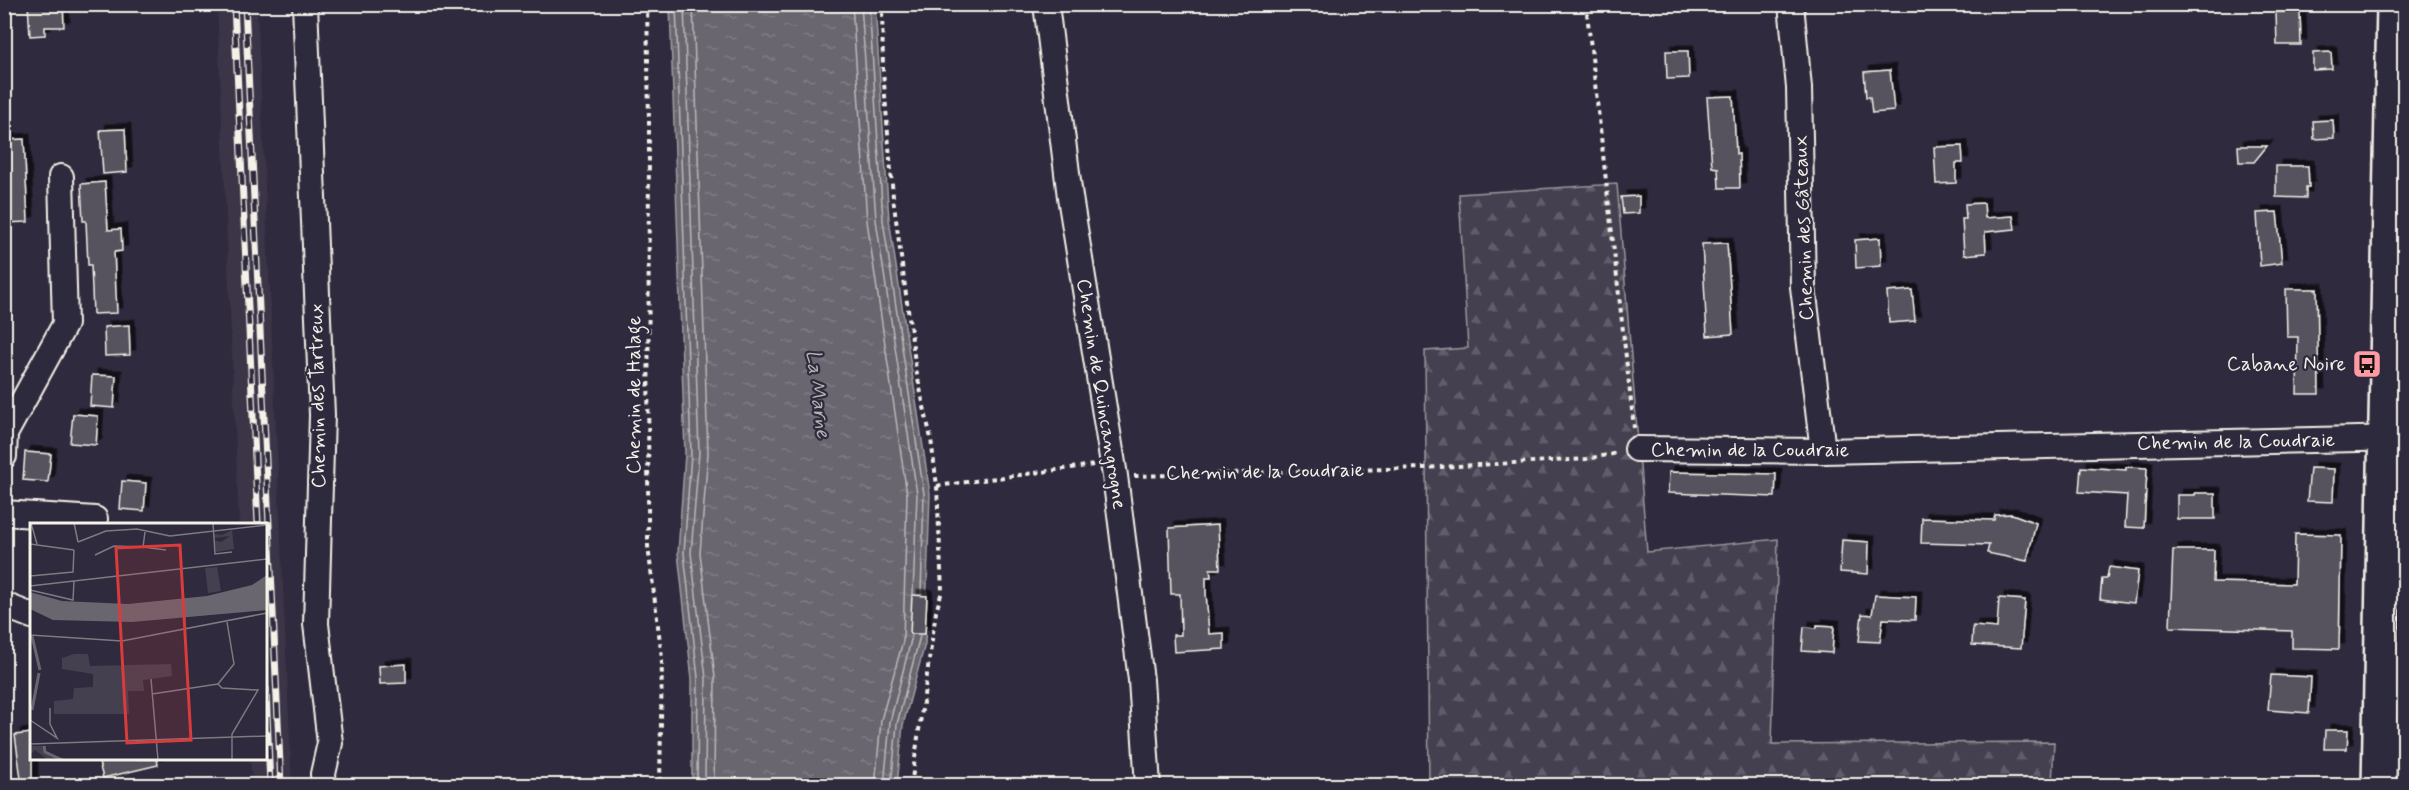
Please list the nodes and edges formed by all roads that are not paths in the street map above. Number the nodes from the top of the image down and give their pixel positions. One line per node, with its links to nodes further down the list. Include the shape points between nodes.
1 (305, 4): 14 (street, Chemin des Tartreux, via 322,415 316,624 330,743)
2 (1046, 4): 15 (street, Chemin de Quincangrogne, via 1070,197 1114,469 1141,680)
3 (1791, 4): 8 (street, Chemin des Gâteaux, via 1799,88 1803,287)
4 (2394, 4): 6 (main road)
5 (61, 177): 9 (street, via 65,324 5,434)
6 (2395, 438): 8 (street, Chemin de la Coudraie); 16 (main road)
7 (1637, 449): 8 (street, Chemin de la Coudraie)
8 (1823, 451)
9 (4, 456)
10 (4, 513): 11 (street)
11 (95, 519)
12 (4, 605): 13 (street)
13 (30, 615)
14 (324, 786)
15 (1148, 786)
16 (2379, 786)

